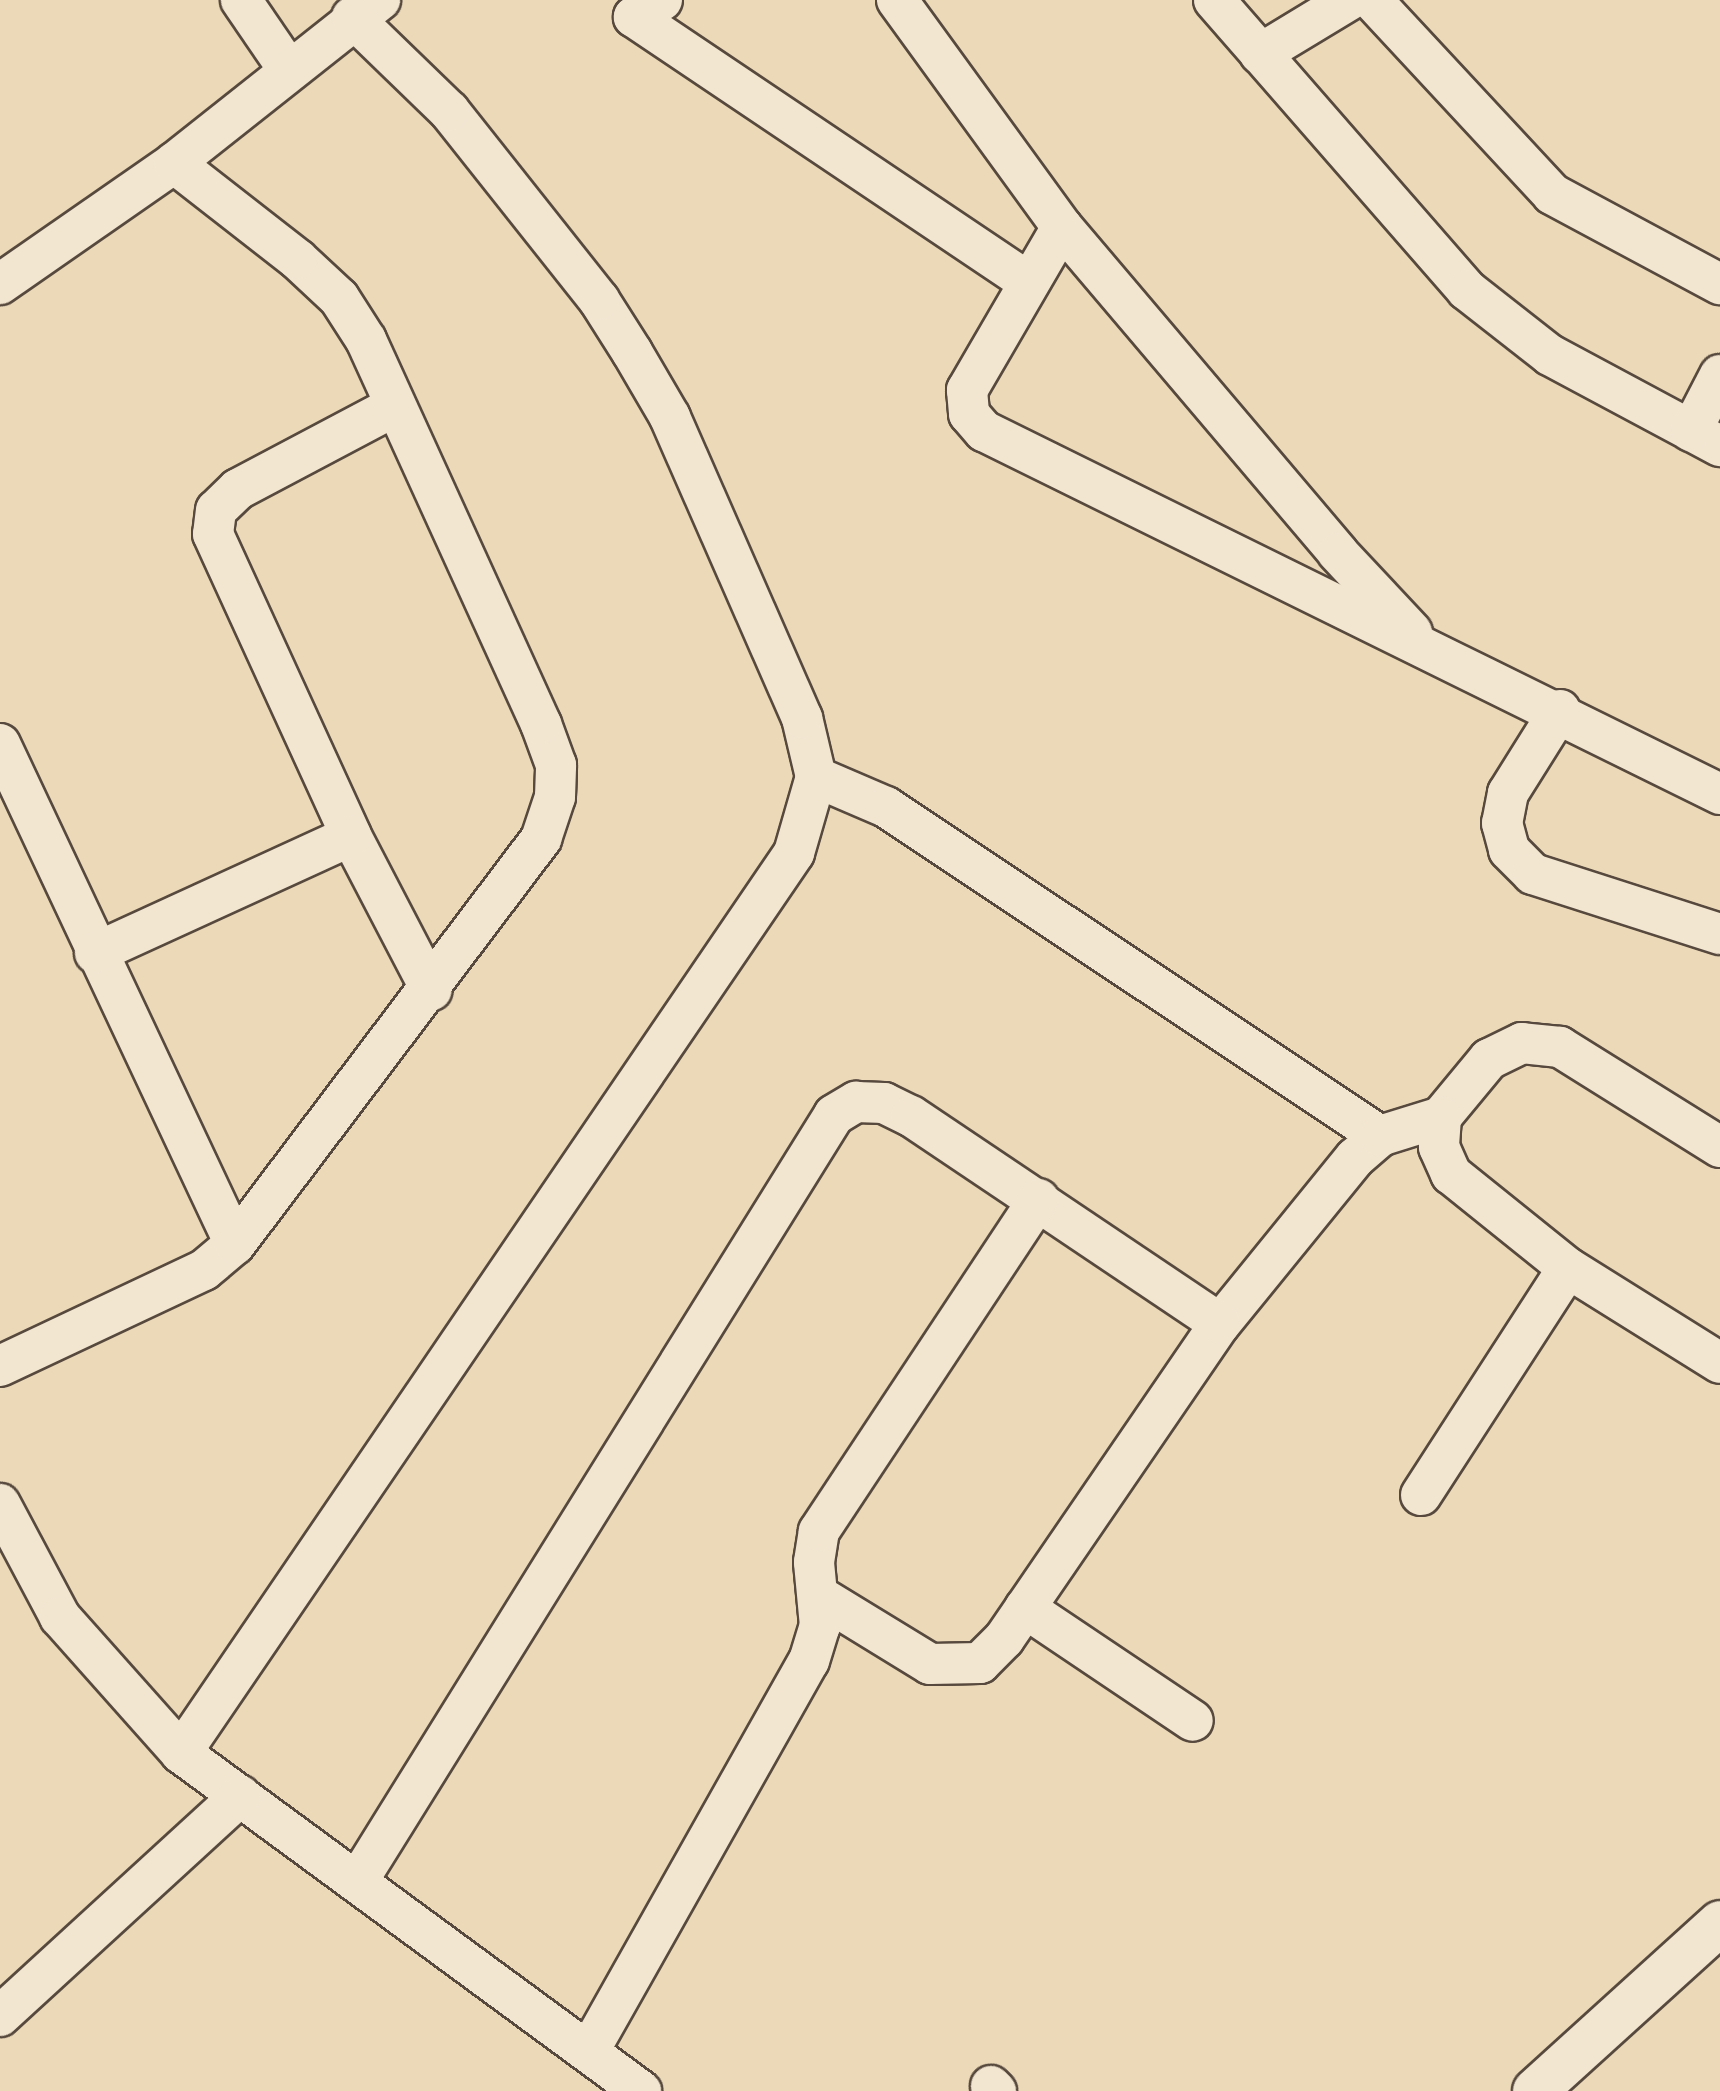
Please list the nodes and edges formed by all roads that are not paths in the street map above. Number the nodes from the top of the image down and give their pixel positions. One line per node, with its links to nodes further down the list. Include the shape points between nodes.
1 (241, 0): 9 (street)
2 (662, 0): 12 (street, via 634,17)
3 (897, 0): 11 (street)
4 (1214, 0): 8 (street)
5 (1349, 0): 8 (street)
6 (1372, 0): 14 (street, via 1552,194)
7 (366, 8): 9 (street); 21 (street, via 599,300 632,352 670,417 796,703)
8 (1260, 54): 17 (street, via 1467,290 1550,355)
9 (288, 69): 10 (street)
10 (174, 163): 13 (street); 16 (street, via 339,298)
11 (1062, 227): 12 (street); 18 (street, via 1338,553)
12 (1026, 280): 18 (street, via 967,390 969,414 984,431)
13 (0, 284)
14 (1720, 284)
15 (1720, 375): 17 (street)
16 (395, 406): 23 (street, via 238,489 216,510 213,534); 26 (street, via 556,765 555,797 541,839)
17 (1706, 438)
18 (1431, 652): 19 (street)
19 (1560, 710): 22 (street); 24 (street, via 1508,793 1502,823 1509,850 1533,874)
20 (0, 744): 25 (street)
21 (816, 777): 28 (street, via 886,807); 41 (street, via 794,853)
22 (1720, 794)
23 (351, 836): 25 (street); 26 (street)
24 (1720, 934)
25 (95, 953): 31 (street)
26 (431, 990): 31 (street)
27 (1441, 1117): 28 (street); 29 (street, via 1489,1059 1522,1043 1548,1046 1591,1064); 32 (street, via 1439,1147 1451,1174)
28 (1380, 1136): 33 (street)
29 (1720, 1147)
30 (1039, 1199): 33 (street); 38 (street, via 835,1502 819,1531 814,1562); 43 (street, via 884,1103 856,1102 834,1115)
31 (235, 1244): 35 (street, via 204,1270)
32 (1568, 1268): 34 (street); 36 (street)
33 (1220, 1324): 39 (street)
34 (1720, 1363)
35 (0, 1366)
36 (1421, 1495)
37 (0, 1504): 41 (street, via 60,1617)
38 (819, 1596): 39 (street, via 930,1664 955,1668 980,1663); 46 (street, via 820,1626 809,1661)
39 (1025, 1608): 40 (street)
40 (1193, 1721)
41 (181, 1753): 42 (street)
42 (240, 1796): 43 (street); 45 (street)
43 (357, 1882): 46 (street)
44 (1720, 1923): 48 (street)
45 (0, 2016)
46 (590, 2049): 47 (street)
47 (641, 2091)
48 (1535, 2091)

